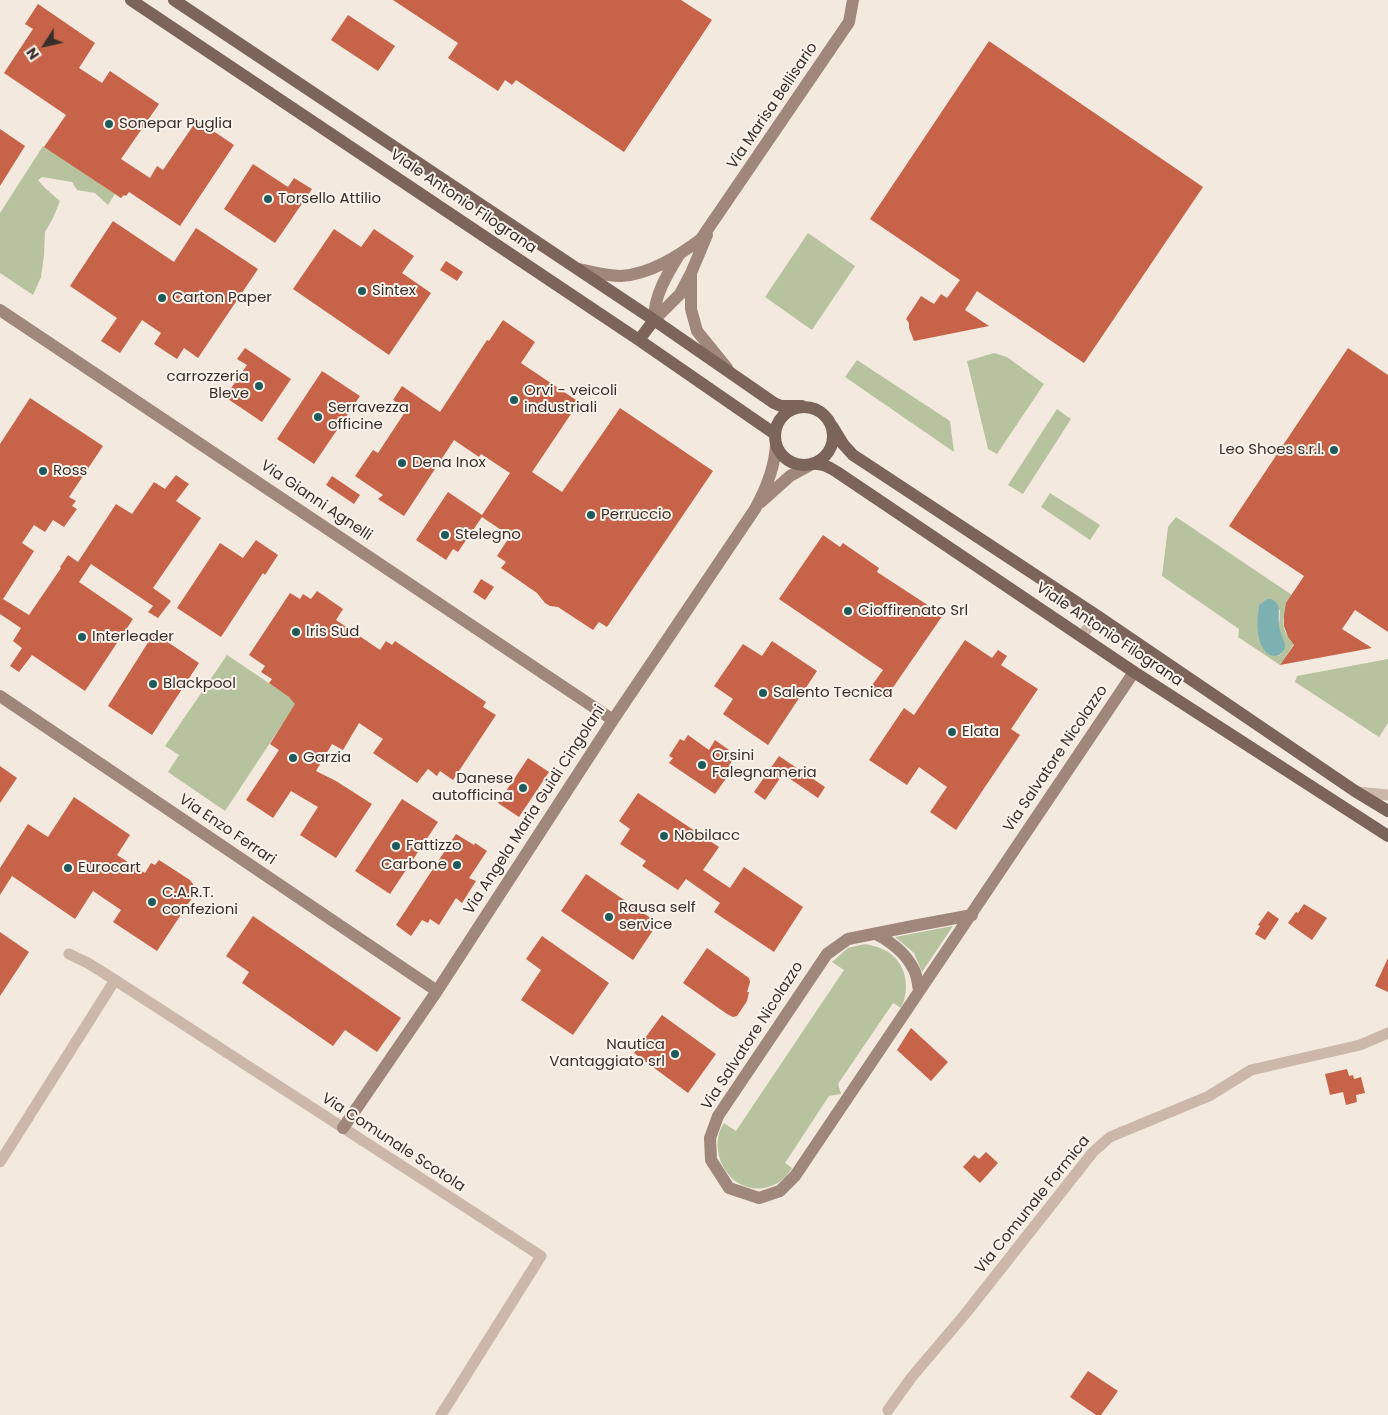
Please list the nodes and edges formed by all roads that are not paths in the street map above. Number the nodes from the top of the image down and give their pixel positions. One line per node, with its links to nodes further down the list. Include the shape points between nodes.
1 (131, 0): 10 (main road, Viale Antonio Filograna)
2 (174, 0): 6 (main road, Viale Antonio Filograna)
3 (853, 0): 4 (street, Via Marisa Bellisario, via 850,22)
4 (711, 226): 5 (street, Via Marisa Bellisario); 7 (street, Via Marisa Bellisario)
5 (679, 255): 6 (street, Via Marisa Bellisario, via 648,270 621,276); 9 (street, Via Marisa Bellisario, via 657,296)
6 (577, 268): 9 (main road, Viale Antonio Filograna)
7 (691, 273): 9 (street, Via Marisa Bellisario, via 680,294); 11 (street, Via Marisa Bellisario, via 691,309 697,331)
8 (0, 310): 21 (street, Via Gianni Agnelli)
9 (654, 320): 10 (main road); 11 (main road, Viale Antonio Filograna)
10 (640, 340): 14 (main road, Viale Antonio Filograna)
11 (732, 373): 12 (main road, Viale Antonio Filograna, via 782,406)
12 (802, 406): 13 (main road, via 820,411); 14 (main road, via 780,418)
13 (832, 426): 15 (main road, via 832,444 828,453); 17 (main road, Viale Antonio Filograna, via 853,455)
14 (775, 439): 15 (main road, via 786,459 803,465); 16 (street, via 776,456 763,494)
15 (812, 464): 16 (street, via 790,476); 18 (main road, Viale Antonio Filograna, via 818,463 837,472)
16 (754, 509): 21 (street, Via Angela Maria Guidi Cingolani)
17 (1096, 615): 18 (street); 22 (main road, Viale Antonio Filograna)
18 (1082, 637): 19 (main road, Viale Antonio Filograna)
19 (1134, 672): 25 (main road, Viale Antonio Filograna); 26 (street, Via Salvatore Nicolazzo)
20 (0, 696): 30 (street, Via Enzo Ferrari)
21 (613, 720): 30 (street, Via Angela Maria Guidi Cingolani)
22 (1355, 791): 23 (street); 24 (main road, Viale Antonio Filograna)
23 (1388, 795)
24 (1388, 811)
25 (1388, 836)
26 (972, 915): 27 (street, Via Salvatore Nicolazzo); 31 (street, Via Salvatore Nicolazzo)
27 (876, 934): 31 (street, via 890,941 903,954 914,969); 31 (street, Via Salvatore Nicolazzo, via 848,939 826,954 718,1116 710,1138 711,1160 729,1188 759,1198 780,1192 796,1176)
28 (69, 954): 29 (street, Via Comunale Scotola)
29 (116, 980): 33 (street, Via Comunale Scotola); 34 (street)
30 (437, 991): 33 (street, Via Angela Maria Guidi Cingolani)
31 (919, 991)
32 (1388, 1033): 35 (street, Via Comunale Formica, via 1360,1044 1251,1070 1210,1096 1110,1137 1093,1152)
33 (343, 1128): 36 (street, Via Comunale Scotola, via 541,1256)
34 (0, 1162)
35 (888, 1410)
36 (441, 1415)

